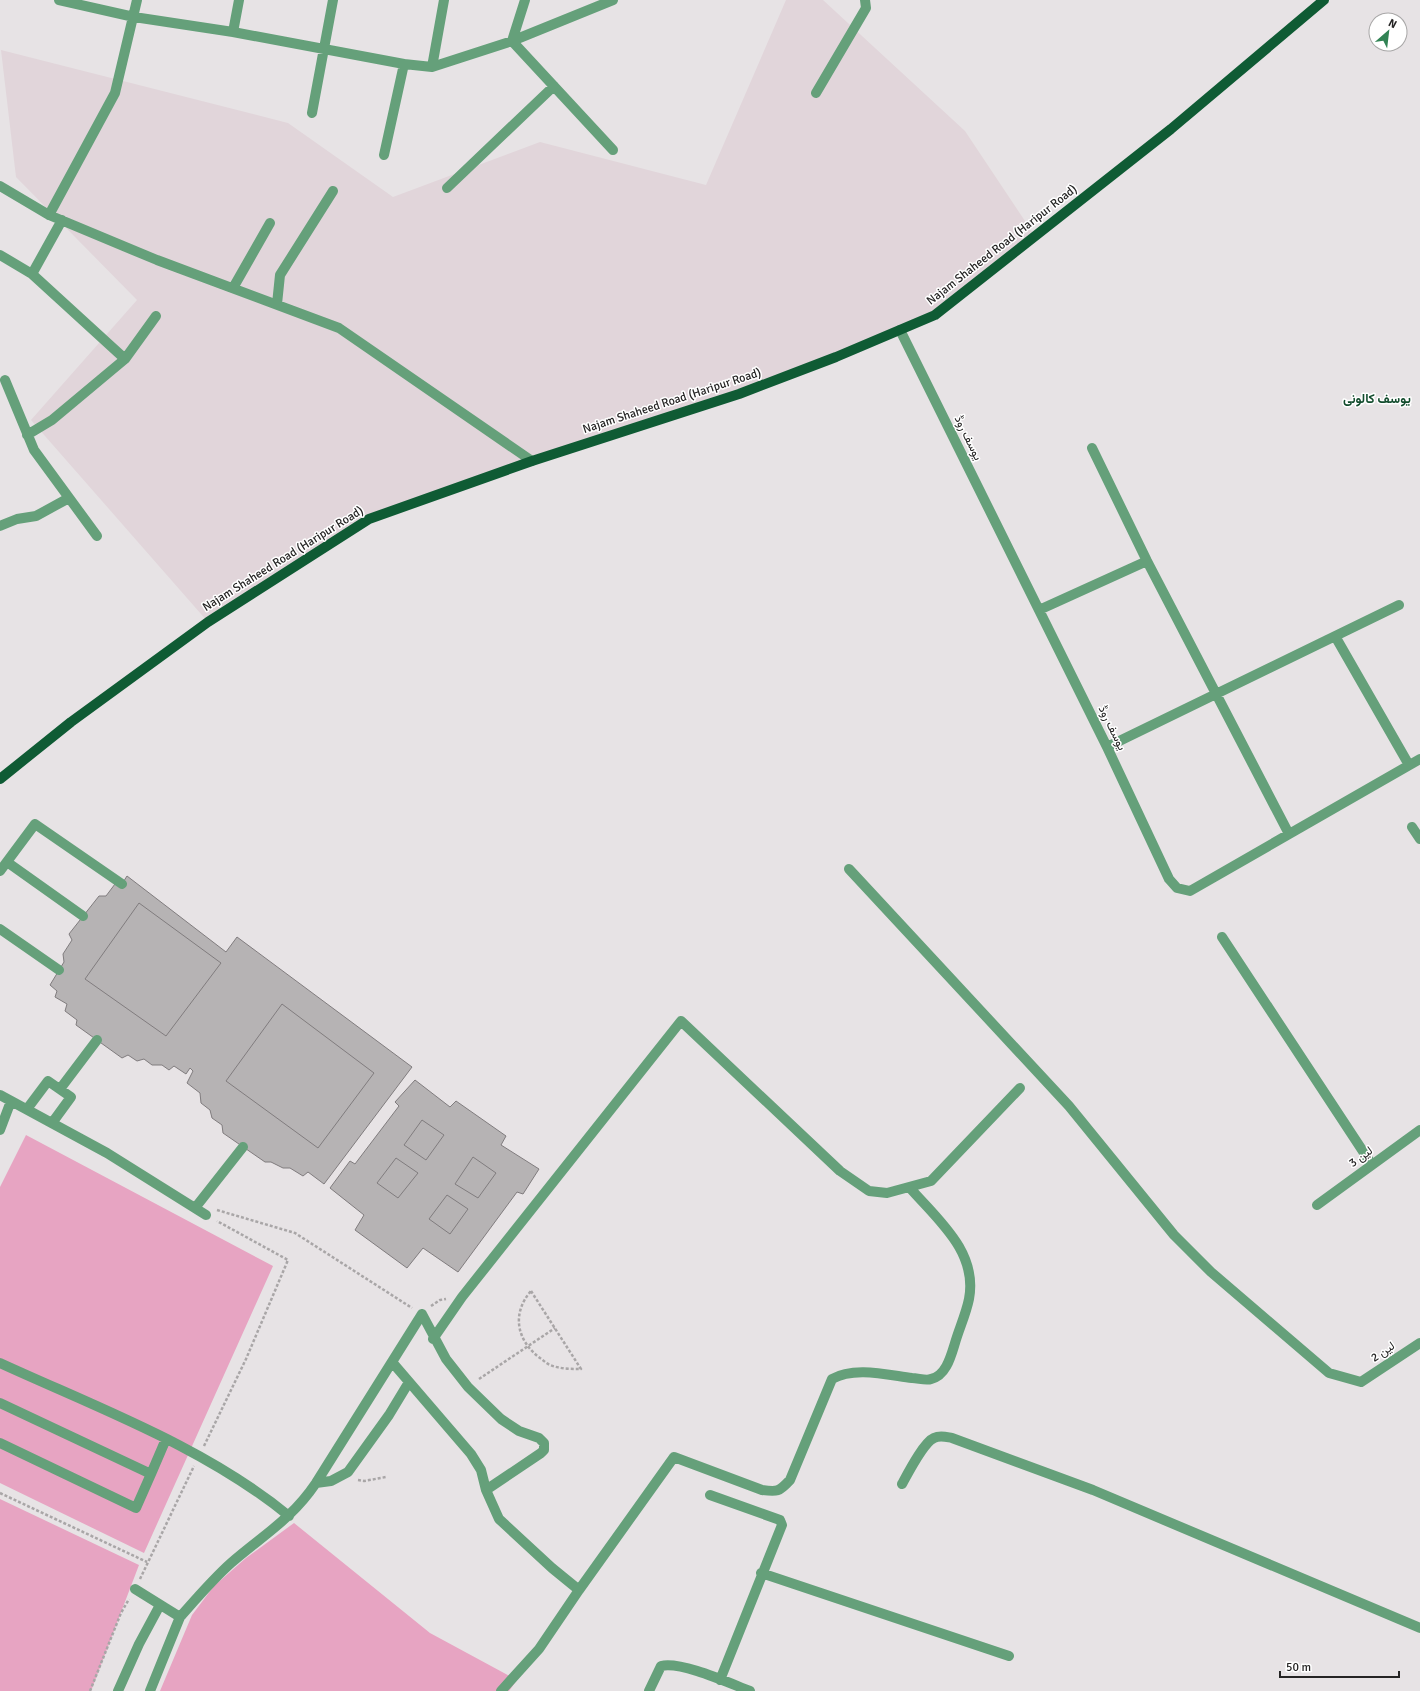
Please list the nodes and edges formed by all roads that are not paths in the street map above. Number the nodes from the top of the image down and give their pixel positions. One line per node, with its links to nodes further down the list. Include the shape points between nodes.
1 (59, 0): 10 (street)
2 (137, 0): 10 (street)
3 (239, 0): 11 (street)
4 (333, 0): 13 (street)
5 (444, 0): 15 (street)
6 (525, 0): 12 (street)
7 (613, 0): 12 (street)
8 (865, 0): 17 (street, via 866,8)
9 (1324, 0): 32 (main road, Najam Shaheed Road (Haripur Road), via 1171,129 951,303 935,315)
10 (134, 17): 11 (street); 24 (street, via 116,93)
11 (233, 32): 13 (street)
12 (512, 41): 15 (street); 16 (street)
13 (325, 49): 14 (street); 18 (street)
14 (404, 64): 15 (street); 20 (street)
15 (432, 67)
16 (554, 86): 19 (street); 22 (street)
17 (816, 93)
18 (312, 113)
19 (613, 150)
20 (384, 155)
21 (0, 186): 24 (street)
22 (447, 188)
23 (333, 191): 30 (street, via 280,275)
24 (49, 215): 25 (street)
25 (62, 220): 28 (street); 29 (street, via 157,260)
26 (270, 223): 29 (street)
27 (0, 255): 28 (street)
28 (32, 274): 33 (street)
29 (233, 288): 30 (street)
30 (277, 304): 37 (street, via 338,328)
31 (156, 316): 33 (street)
32 (900, 330): 37 (main road, Najam Shaheed Road (Haripur Road), via 739,394); 43 (street, یوسف روڈ)
33 (125, 359): 35 (street, via 52,420)
34 (5, 380): 35 (street)
35 (27, 435): 38 (street, via 34,450)
36 (1092, 448): 41 (street)
37 (532, 461): 49 (main road, Najam Shaheed Road (Haripur Road), via 369,519 208,622 71,722)
38 (69, 498): 39 (street, via 36,516 17,519); 40 (street)
39 (0, 526)
40 (97, 536)
41 (1147, 561): 43 (street); 45 (street)
42 (1399, 605): 44 (street)
43 (1039, 610): 46 (street, یوسف روڈ)
44 (1335, 636): 45 (street); 48 (street)
45 (1216, 694): 46 (street); 51 (street)
46 (1107, 747): 51 (street, یوسف روڈ, via 1169,879 1177,888 1190,891)
47 (1420, 759): 48 (street, یوسف روڈ)
48 (1409, 765): 51 (street, یوسف روڈ)
49 (0, 779)
50 (1412, 827): 52 (street)
51 (1289, 834)
52 (1420, 839)
53 (7, 862): 55 (street); 56 (street, via 35,824); 57 (street)
54 (849, 869): 77 (street, لین 2, via 1069,1106 1174,1235 1211,1272 1329,1373 1361,1382)
55 (0, 871)
56 (122, 884)
57 (83, 916)
58 (0, 929): 60 (street)
59 (1222, 937): 71 (street)
60 (59, 970)
61 (97, 1040): 63 (street)
62 (1020, 1088): 72 (street, via 931,1181)
63 (60, 1089): 66 (street, via 48,1081); 67 (street, via 71,1097)
64 (0, 1095): 65 (street)
65 (11, 1101): 66 (street); 68 (street)
66 (27, 1110): 67 (street)
67 (52, 1123): 74 (street, via 107,1153)
68 (0, 1130)
69 (1420, 1130): 71 (street, لین 3)
70 (243, 1147): 74 (street)
71 (1372, 1165): 73 (street, لین 3)
72 (910, 1188): 76 (street, via 888,1193 869,1191 858,1185 840,1171 682,1021 462,1297); 92 (street, via 954,1238 965,1256 970,1278 969,1299 950,1358 942,1374 930,1380 866,1373 841,1374 832,1379 790,1480 776,1492 762,1490 674,1457)
73 (1317, 1205)
74 (195, 1208): 75 (street)
75 (206, 1215)
76 (434, 1339): 78 (street, via 422,1314); 87 (street, via 468,1387 501,1419 544,1443 544,1450 541,1453)
77 (1420, 1343)
78 (392, 1362): 80 (street); 85 (street)
79 (0, 1363): 82 (street)
80 (409, 1382): 85 (street, via 348,1472 331,1481); 87 (street, via 471,1454 481,1470)
81 (0, 1403): 84 (street)
82 (166, 1439): 84 (street); 89 (street, via 199,1456 266,1498)
83 (0, 1443): 84 (street, via 136,1508)
84 (151, 1474)
85 (316, 1483): 89 (street, via 304,1501)
86 (902, 1484): 95 (street, via 932,1438 952,1438 1093,1490)
87 (486, 1490): 92 (street, via 499,1519)
88 (710, 1495): 90 (street, via 780,1520 780,1532)
89 (289, 1516): 94 (street, via 230,1563)
90 (761, 1573): 96 (street); 97 (street)
91 (135, 1589): 93 (street)
92 (579, 1590): 100 (street, via 539,1650)
93 (160, 1605): 94 (street); 98 (street)
94 (180, 1617): 99 (street)
95 (1420, 1628)
96 (1009, 1656)
97 (720, 1680): 101 (street, via 669,1664 661,1666); 102 (street)
98 (118, 1691)
99 (150, 1691)
100 (501, 1691)
101 (649, 1691)
102 (750, 1691)

